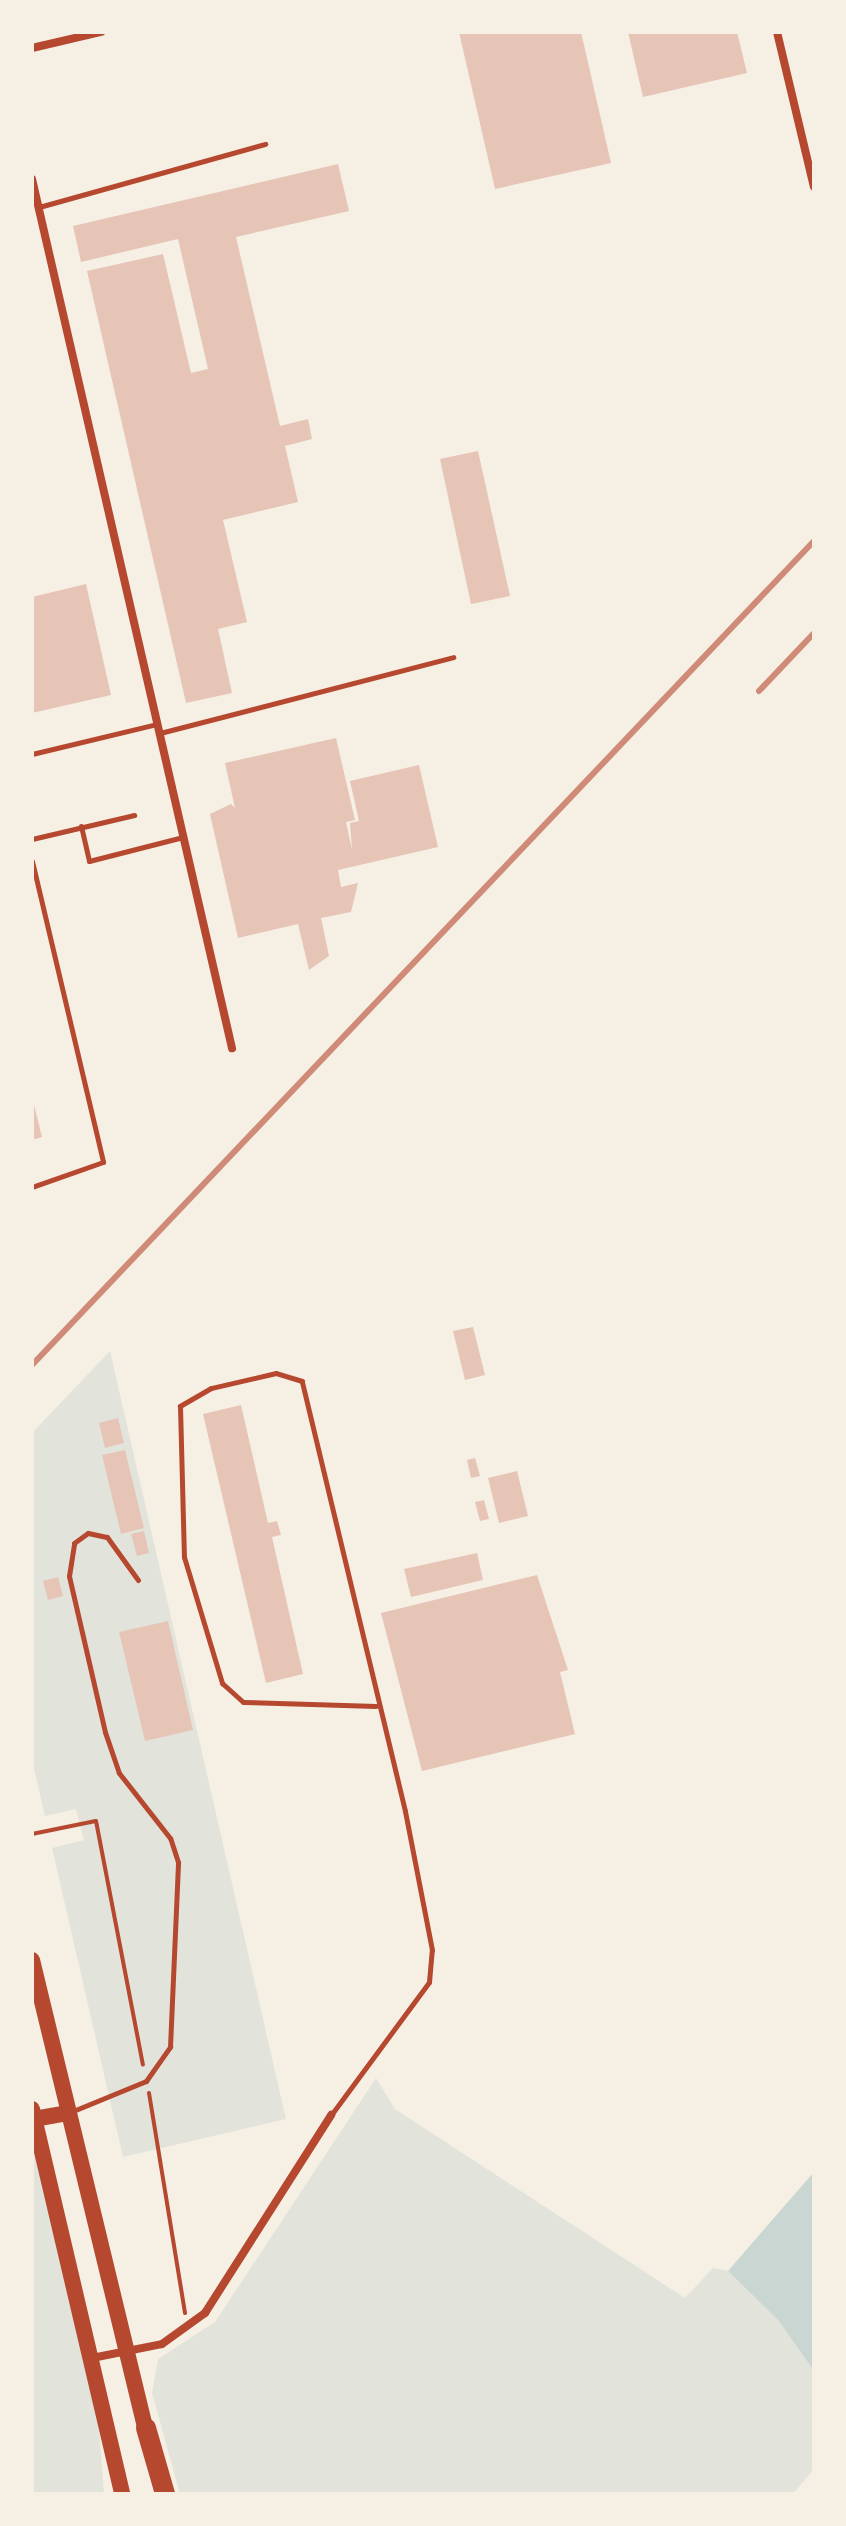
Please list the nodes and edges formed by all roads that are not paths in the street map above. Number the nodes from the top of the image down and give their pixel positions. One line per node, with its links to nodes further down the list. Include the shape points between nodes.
1 (101, 32): 3 (street)
2 (777, 32): 6 (street)
3 (32, 48)
4 (265, 144): 7 (lane)
5 (32, 179): 7 (street)
6 (814, 187)
7 (39, 207): 9 (street)
8 (453, 657): 9 (lane)
9 (159, 728): 10 (lane); 13 (street)
10 (32, 754)
11 (134, 815): 12 (lane)
12 (81, 826): 13 (lane, via 89,861); 14 (lane)
13 (183, 837): 16 (street)
14 (32, 839)
15 (32, 861): 17 (lane, via 103,1162)
16 (232, 1048)
17 (32, 1187)
18 (138, 1580): 21 (lane, via 107,1537 88,1533 74,1543 69,1576 105,1732 119,1773 162,1826 178,1862 170,2047 146,2081)
19 (376, 1706): 19 (lane, via 302,1381 276,1373 211,1388 180,1406 184,1557 222,1683 243,1702); 23 (lane, via 405,1811 430,1971)
20 (32, 1960): 21 (main road)
21 (68, 2113): 22 (main road); 24 (main road)
22 (33, 2114): 25 (main road)
23 (331, 2115): 24 (street, via 205,2313 162,2344)
24 (128, 2350): 25 (street); 26 (main road)
25 (92, 2358): 27 (main road)
26 (146, 2428): 28 (main road); 29 (highway)
27 (122, 2494)
28 (154, 2494)
29 (165, 2494)

